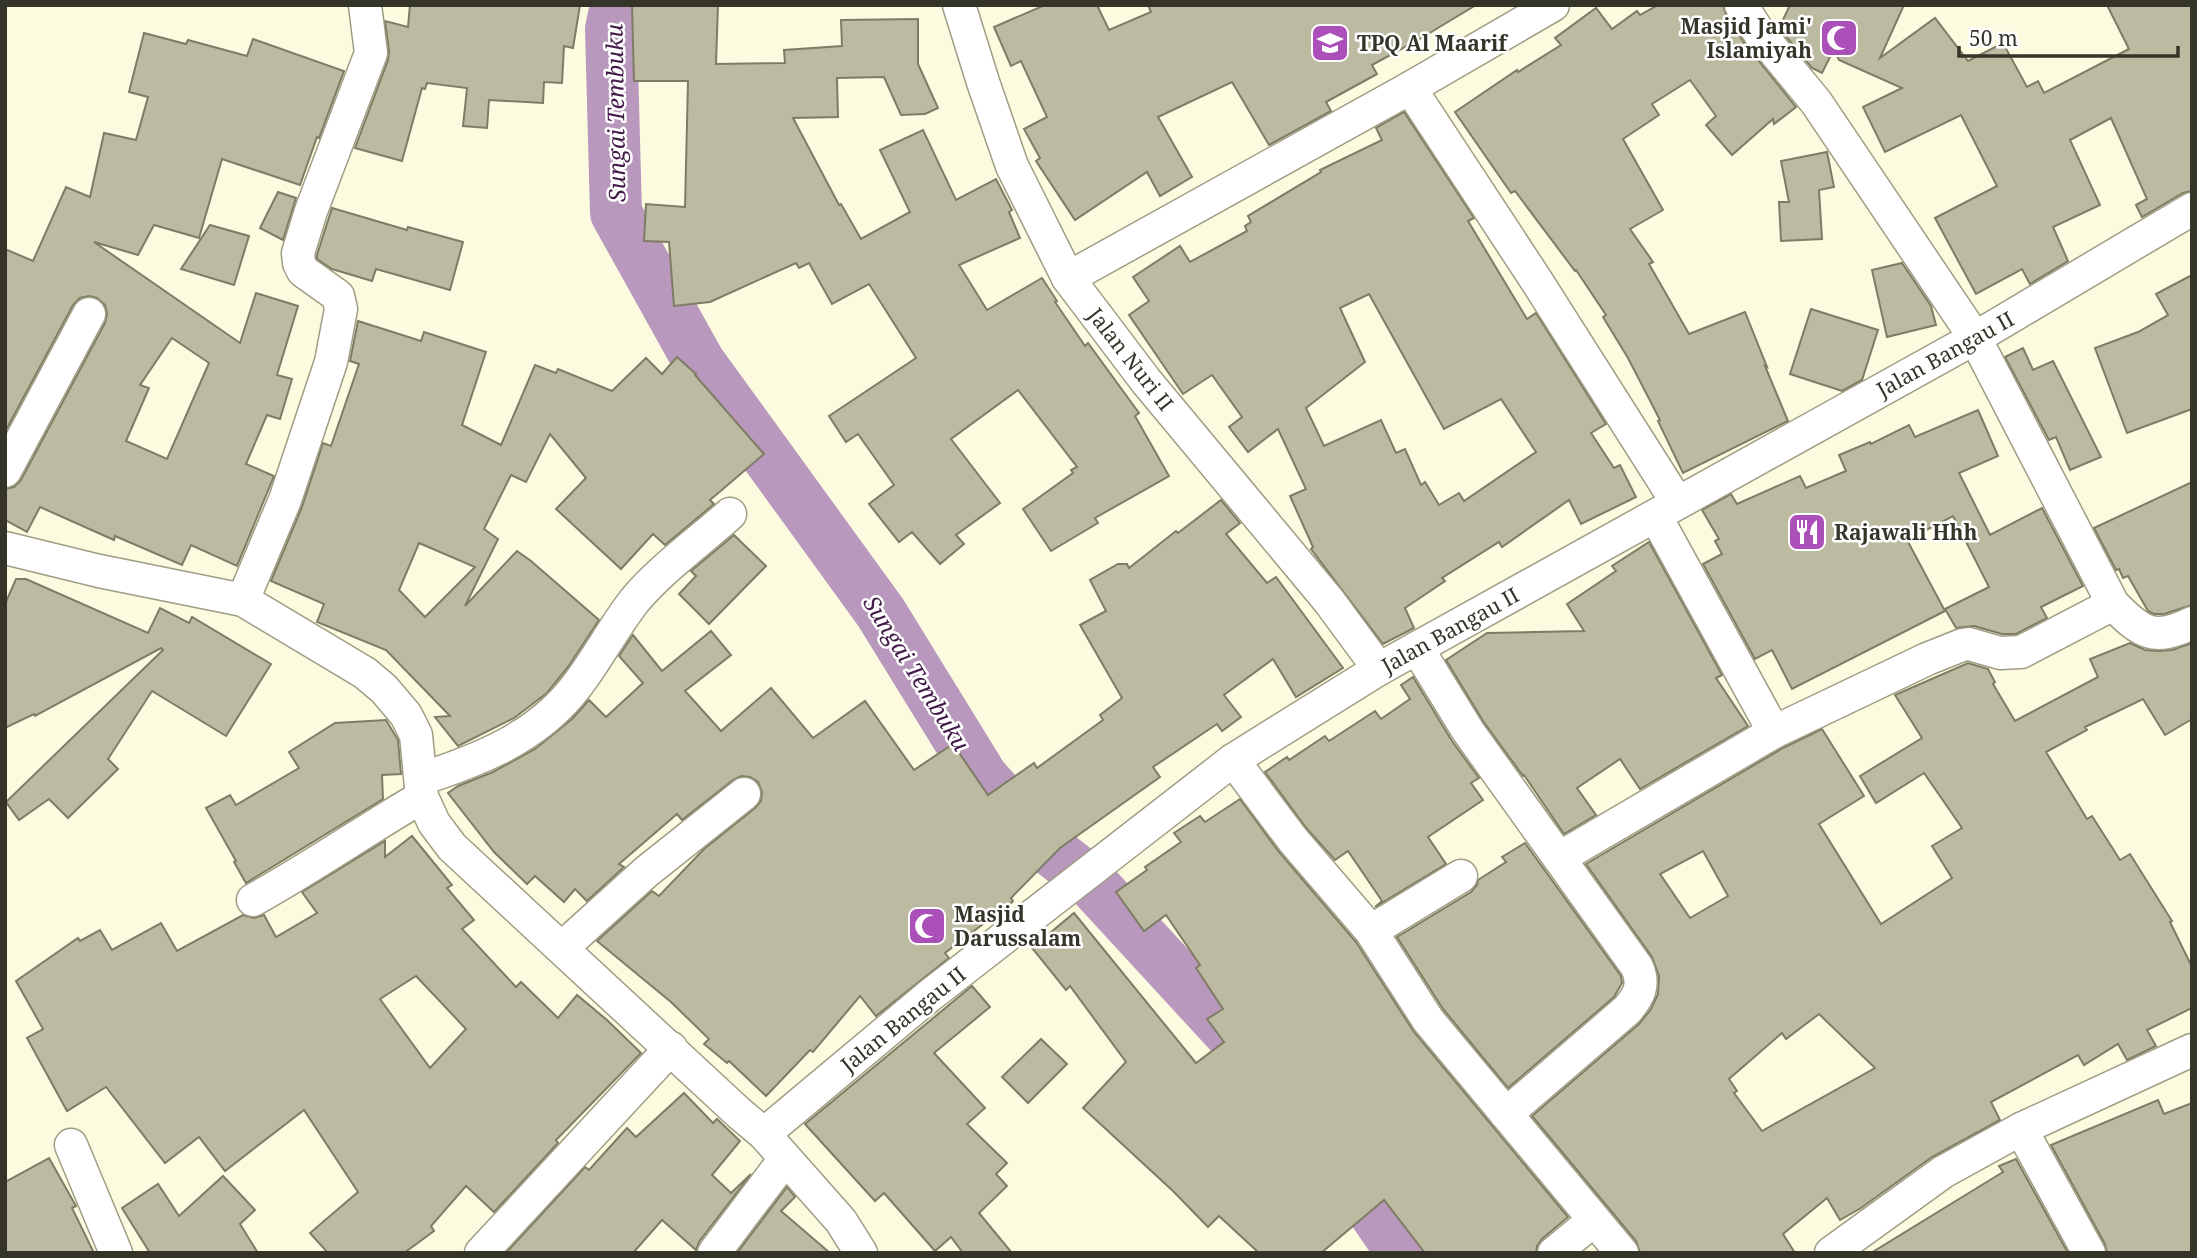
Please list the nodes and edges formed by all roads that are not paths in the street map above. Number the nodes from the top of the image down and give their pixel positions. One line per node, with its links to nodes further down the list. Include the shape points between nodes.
1 (365, 5): 14 (street, via 371,53 298,253 303,271 340,302 331,362 285,500)
2 (959, 5): 7 (street, Jalan Nuri II, via 1012,166)
3 (1553, 5): 5 (street)
4 (1741, 5): 9 (street, via 1816,102)
5 (1410, 88): 7 (street); 11 (street)
6 (2192, 209): 9 (street, Jalan Bangau II)
7 (1068, 278): 18 (street, Jalan Nuri II)
8 (89, 314): 10 (street)
9 (1975, 338): 11 (street, Jalan Bangau II); 15 (street)
10 (5, 471)
11 (1666, 510): 17 (street, Jalan Bangau II); 19 (street)
12 (730, 514): 21 (street, via 636,599 575,689 533,729)
13 (5, 548): 14 (street)
14 (243, 600): 21 (street, via 384,689 416,735)
15 (2113, 604): 16 (street, via 2129,620 2155,634); 19 (street, via 2021,652 1962,645)
16 (2192, 623)
17 (1417, 648): 18 (street, Jalan Bangau II); 23 (street, via 1468,731)
18 (1380, 669): 20 (street, Jalan Bangau II)
19 (1774, 732): 23 (street)
20 (1233, 760): 26 (street, via 1293,840); 32 (street, Jalan Bangau II, via 929,996)
21 (422, 788): 25 (street, via 375,825); 27 (street, via 434,823 453,847)
22 (744, 794): 27 (street, via 646,872)
23 (1559, 858): 30 (street, via 1637,967 1641,989 1627,1010)
24 (1461, 876): 26 (street)
25 (253, 900)
26 (1371, 931): 30 (street, via 1428,1020)
27 (562, 948): 28 (street)
28 (671, 1048): 32 (street); 37 (street)
29 (2192, 1050): 31 (street)
30 (1506, 1114): 35 (street)
31 (2021, 1129): 42 (street, via 1943,1172); 43 (street)
32 (764, 1134): 34 (street)
33 (71, 1145): 36 (street)
34 (785, 1159): 38 (street); 39 (street, via 842,1221)
35 (1594, 1220): 40 (street); 41 (street)
36 (116, 1253)
37 (481, 1253)
38 (714, 1253)
39 (861, 1253)
40 (1554, 1253)
41 (1622, 1253)
42 (1831, 1253)
43 (2089, 1253)

